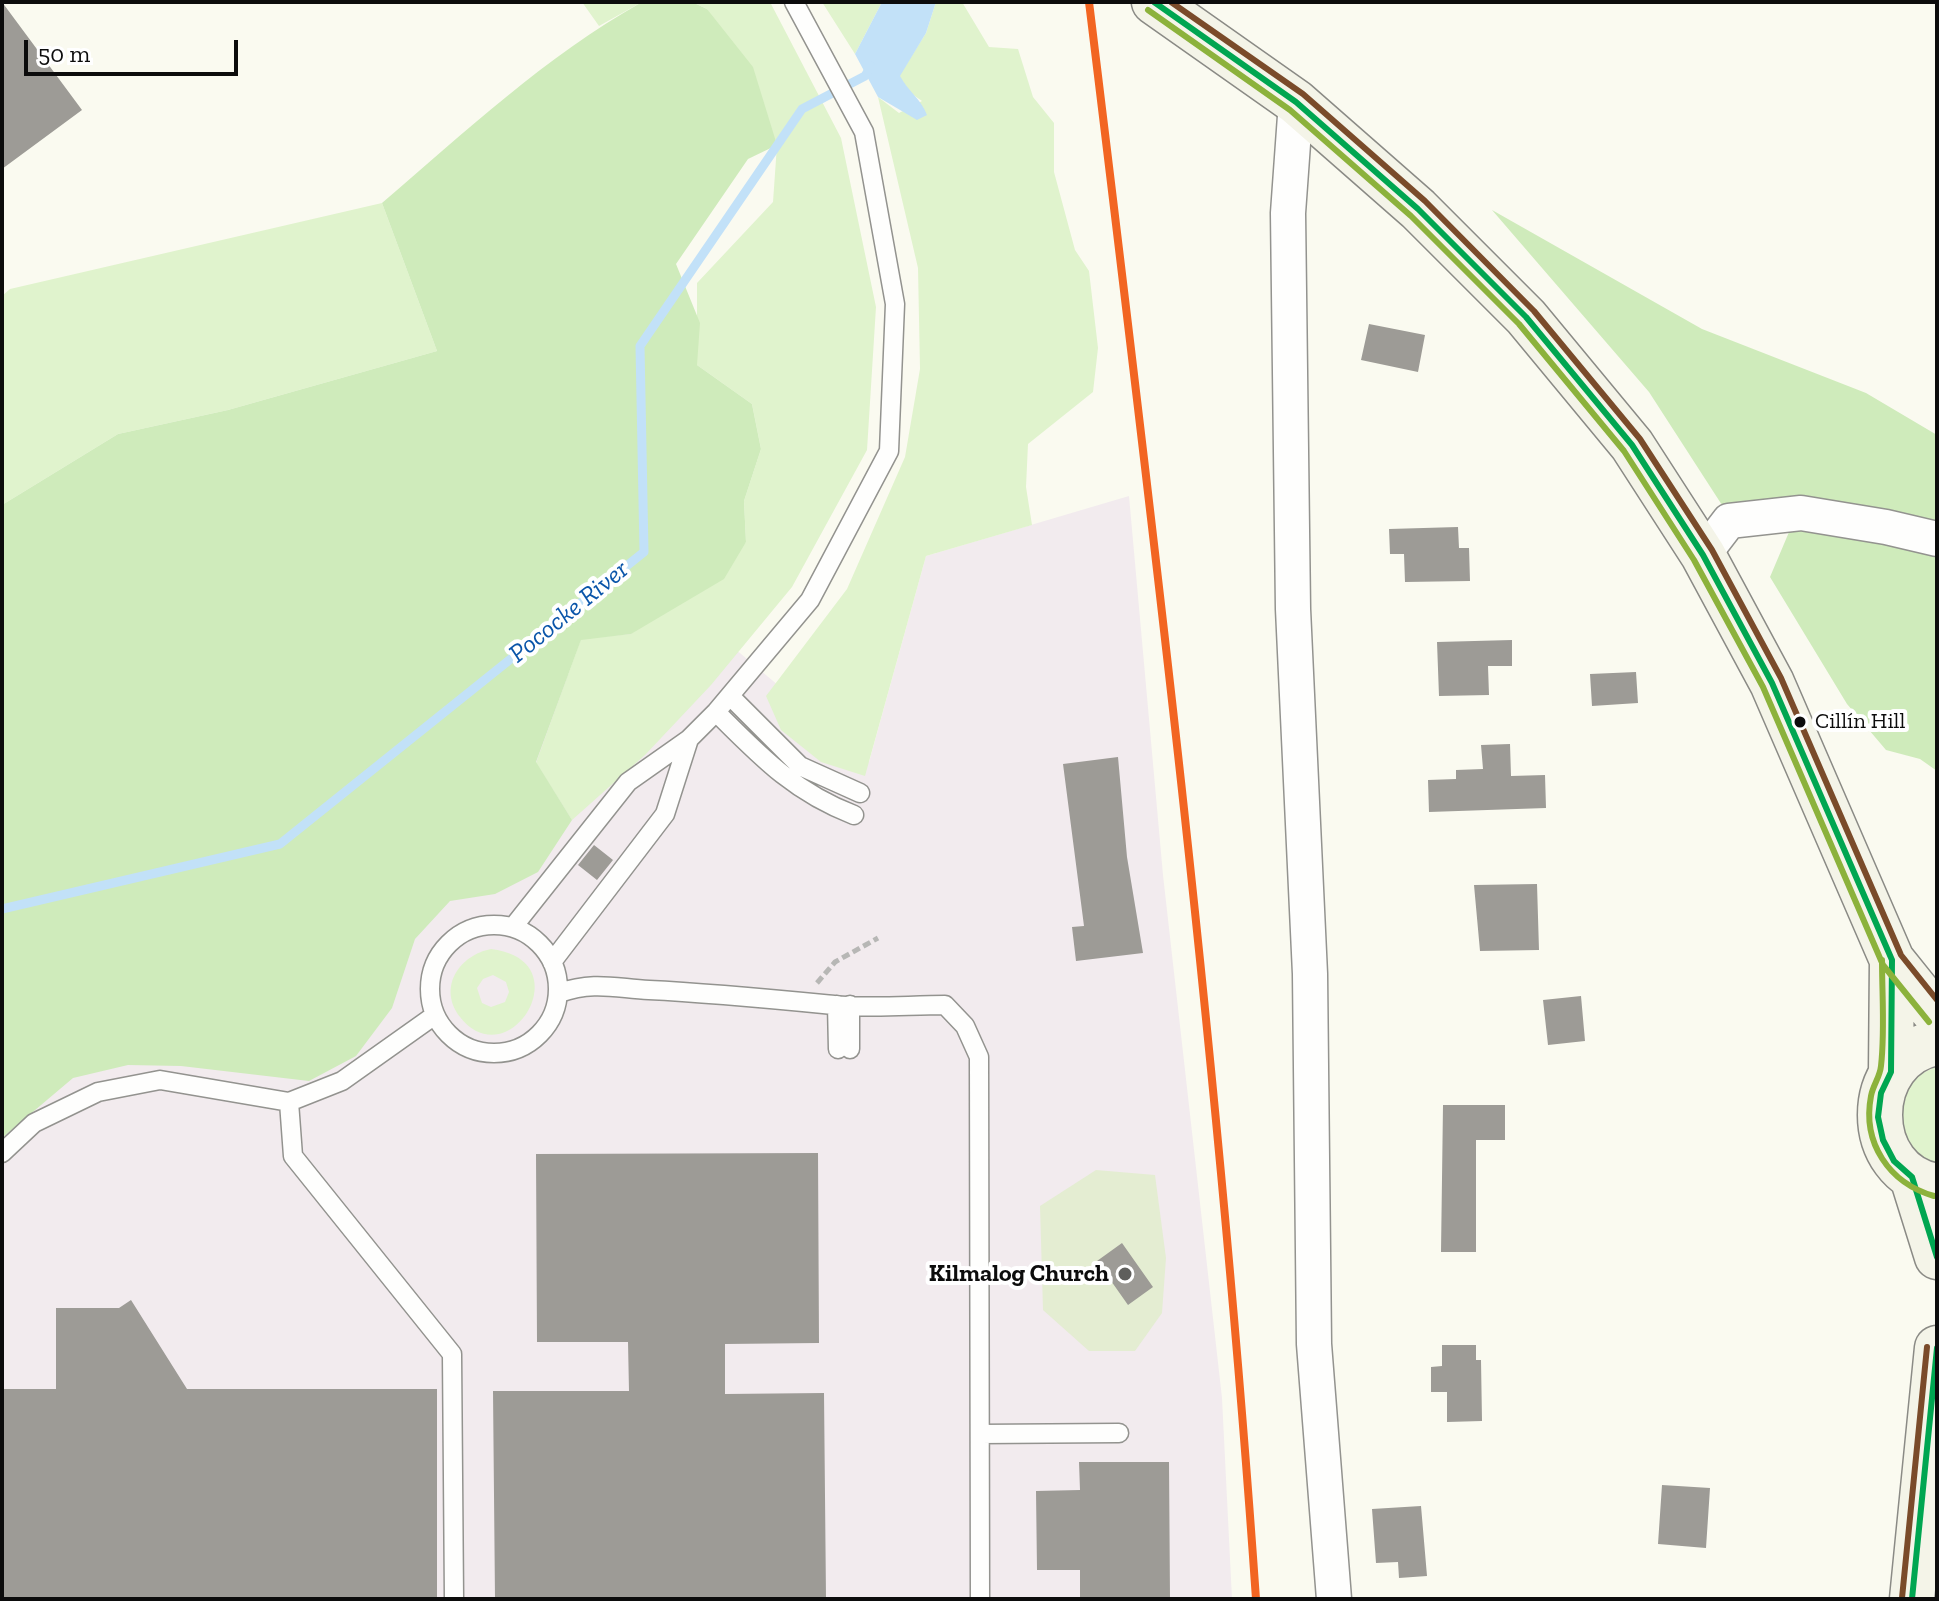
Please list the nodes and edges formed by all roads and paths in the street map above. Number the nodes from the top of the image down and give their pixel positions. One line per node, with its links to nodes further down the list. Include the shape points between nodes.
1 (794, 2): 6 (lane, via 864,132 895,304 889,451 810,600)
2 (1154, 2): 3 (main road)
3 (1296, 102): 5 (main road, via 1418,209 1526,317 1632,445); 32 (street, via 1288,213 1293,609 1310,974 1314,1344)
4 (1937, 539): 5 (street, via 1801,513 1778,514 1729,521)
5 (1703, 555): 13 (main road, via 1772,683)
6 (731, 697): 7 (lane); 9 (lane, via 800,766)
7 (716, 712): 8 (lane); 10 (lane, via 790,783 819,802)
8 (689, 739): 11 (lane, via 628,782); 14 (lane, via 665,814)
9 (860, 793)
10 (854, 815)
11 (513, 927): 14 (lane, via 529,935); 18 (lane, via 492,924 453,939 431,974)
12 (878, 938): 15 (path, via 835,962)
13 (1892, 960): 19 (main road); 22 (main road)
14 (552, 962): 16 (lane)
15 (815, 988)
16 (559, 993): 17 (lane, via 599,984); 18 (lane, via 543,1032 526,1046 505,1053 464,1046)
17 (844, 1005): 21 (lane); 29 (lane, via 945,1005 965,1026 979,1057)
18 (435, 1015): 23 (lane, via 342,1081)
19 (1937, 1016)
20 (1937, 1043): 22 (main road, via 1909,1054)
21 (844, 1049)
22 (1891, 1072): 25 (main road, via 1878,1117 1888,1151)
23 (289, 1102): 24 (lane, via 160,1080 98,1092 34,1123); 30 (lane, via 293,1156 452,1354)
24 (2, 1153)
25 (1925, 1181): 26 (main road)
26 (1937, 1257)
27 (1937, 1348): 33 (main road)
28 (1119, 1433): 29 (lane)
29 (980, 1434): 31 (lane)
30 (454, 1599)
31 (980, 1599)
32 (1334, 1599)
33 (1912, 1599)

